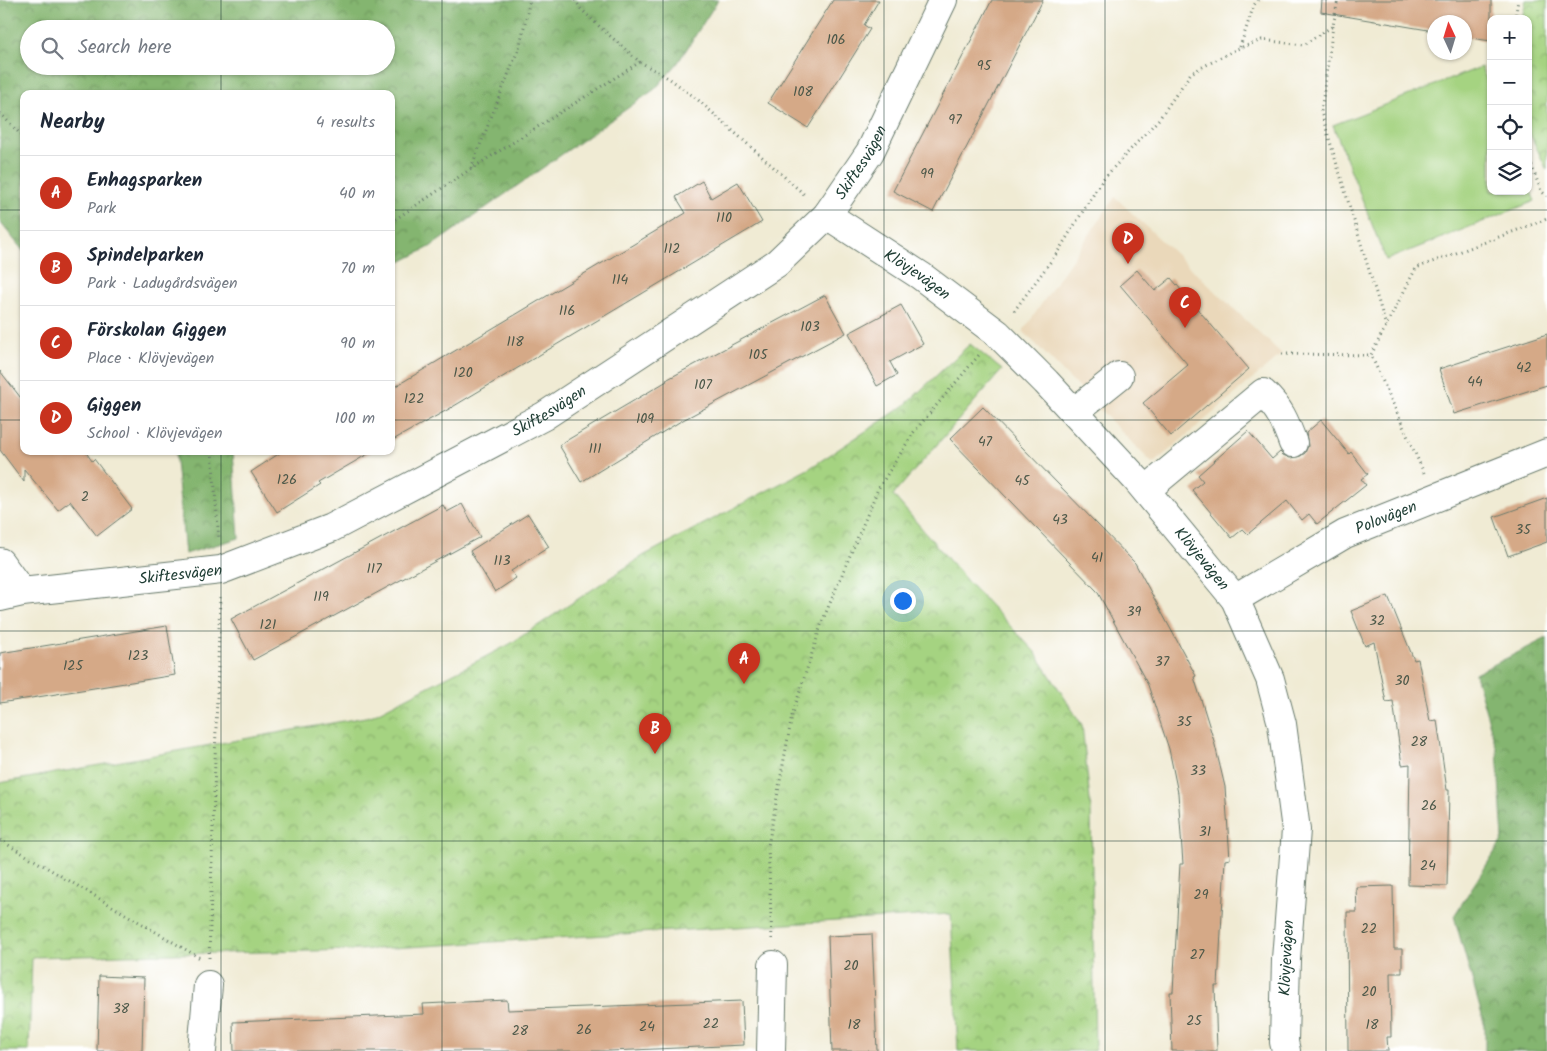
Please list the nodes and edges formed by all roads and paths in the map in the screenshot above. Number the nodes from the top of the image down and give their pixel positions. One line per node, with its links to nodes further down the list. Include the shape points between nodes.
1 (530, 0): 14 (path, via 520,45)
2 (575, 0): 10 (path, via 580,9)
3 (943, 0): 16 (street, Skiftesvägen, via 870,152)
4 (1258, 0): 9 (path)
5 (1338, 0): 8 (path)
6 (1518, 0): 7 (path)
7 (1516, 15)
8 (1333, 26): 9 (path, via 1303,45 1262,40); 19 (path, via 1321,112)
9 (1240, 48): 20 (path, via 1191,73 1159,119 1102,180 1057,253)
10 (640, 62): 14 (path); 16 (path, via 697,100)
11 (0, 113): 12 (path)
12 (20, 134)
13 (1532, 167): 15 (path, via 1541,191)
14 (471, 169): 17 (path)
15 (1547, 196)
16 (827, 214): 20 (street, Klövjevägen, via 921,276); 31 (street, Skiftesvägen, via 777,263 544,416 331,528)
17 (395, 219)
18 (1547, 219): 19 (path, via 1416,268)
19 (1386, 327): 22 (path)
20 (998, 334): 24 (street, Klövjevägen); 35 (path, via 914,432 878,489 822,622 792,716 768,846)
21 (1282, 354): 22 (path)
22 (1371, 355): 29 (path)
23 (1119, 376): 24 (street)
24 (1074, 412): 28 (street, Klövjevägen)
25 (1293, 443): 28 (street, via 1281,413 1263,393)
26 (1547, 453): 29 (street, Polovägen)
27 (212, 455): 31 (path)
28 (1146, 490): 33 (street, Klövjevägen)
29 (1435, 498): 33 (street, Polovägen, via 1344,534)
30 (0, 562): 32 (street)
31 (221, 570): 32 (street, Skiftesvägen); 36 (path)
32 (11, 594)
33 (1235, 599): 39 (street, Klövjevägen, via 1270,679 1282,724 1296,830 1286,958)
34 (0, 840): 36 (path)
35 (773, 965): 38 (street)
36 (208, 974): 37 (street)
37 (202, 1051)
38 (771, 1051)
39 (1286, 1051)

